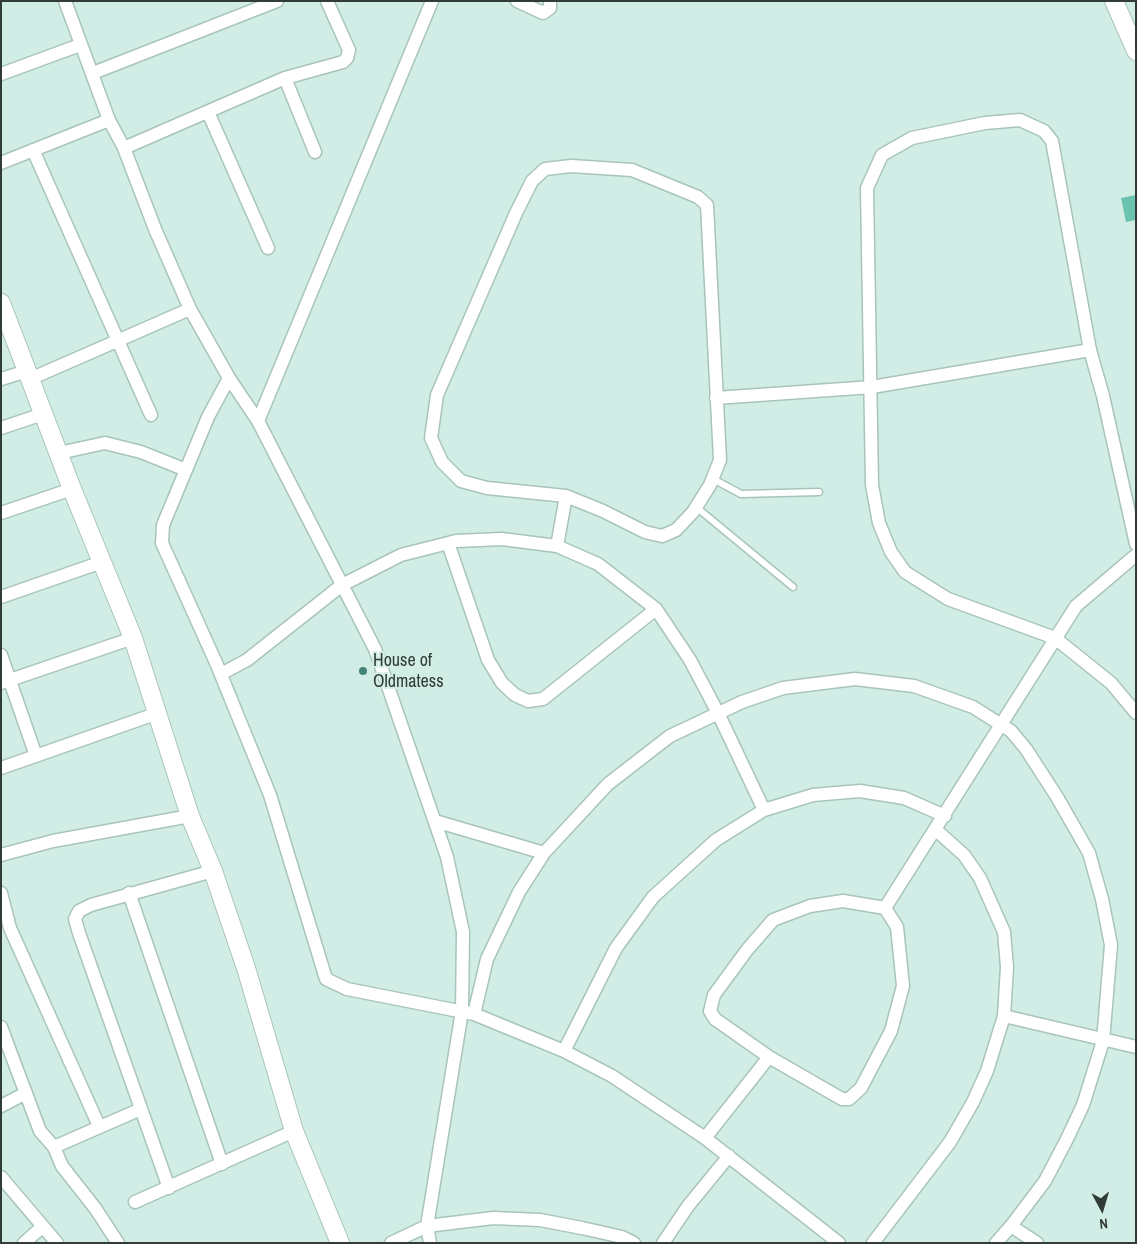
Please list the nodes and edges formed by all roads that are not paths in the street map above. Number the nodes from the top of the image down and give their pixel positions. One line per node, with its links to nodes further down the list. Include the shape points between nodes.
1 (277, 1): 11 (street)
2 (327, 1): 12 (street, via 349,50 347,58 343,62)
3 (432, 1): 31 (street)
4 (517, 1): 5 (street, via 543,13 550,8)
5 (550, 1)
6 (1114, 1): 9 (street)
7 (68, 2): 8 (street)
8 (80, 45): 10 (street); 11 (street)
9 (1136, 51)
10 (2, 70)
11 (93, 73): 14 (street)
12 (284, 78): 13 (street); 17 (street)
13 (208, 112): 15 (street); 19 (street)
14 (109, 120): 15 (street); 16 (street)
15 (124, 148): 21 (street)
16 (32, 150): 18 (street); 22 (street)
17 (315, 152)
18 (1, 163)
19 (268, 248)
20 (1, 303): 24 (street)
21 (190, 309): 22 (street); 25 (street)
22 (116, 341): 24 (street); 30 (street)
23 (1090, 350): 27 (street); 27 (street, via 1052,141 1044,131 1020,120 985,122 912,138 882,155 871,179 868,188); 42 (street)
24 (29, 375): 26 (street); 29 (street)
25 (230, 378): 31 (street); 34 (street, via 208,417)
26 (1, 380)
27 (872, 387): 28 (street); 51 (street, via 872,485 879,523 891,552 905,572 948,600)
28 (716, 398): 35 (street, via 720,460); 38 (street, via 708,205 698,196 632,170 571,166 545,170 532,181 516,213 437,395 432,438 442,462 461,481 487,488)
29 (44, 414): 32 (street); 33 (street)
30 (151, 415)
31 (258, 421): 46 (street)
32 (1, 428)
33 (58, 453): 34 (street, via 104,443 141,452); 36 (street)
34 (186, 470): 53 (street, via 163,525 162,543)
35 (712, 479): 37 (lane, via 741,494); 39 (street)
36 (72, 489): 40 (street); 45 (street)
37 (819, 492)
38 (566, 496): 39 (street, via 645,532 662,536 676,530); 43 (street)
39 (696, 507): 47 (lane)
40 (1, 512)
41 (448, 543): 43 (street, via 502,539); 46 (street, via 401,555); 49 (street, via 488,660 502,683 528,701 543,699)
42 (1136, 544)
43 (557, 546): 49 (street, via 598,564)
44 (1136, 555): 51 (street, via 1076,606)
45 (102, 562): 48 (street); 50 (street)
46 (342, 585): 53 (street, via 246,660); 64 (street, via 375,649)
47 (793, 586)
48 (1, 597)
49 (656, 609): 56 (street, via 690,660)
50 (133, 638): 54 (street); 55 (street)
51 (1055, 638): 57 (street, via 1111,683); 58 (street)
52 (1, 655): 54 (street)
53 (220, 674): 72 (street, via 270,795 326,979 347,990)
54 (6, 682): 59 (street)
55 (158, 713): 59 (street); 62 (street)
56 (718, 713): 58 (street, via 782,688 855,679 914,686 972,707); 61 (street); 66 (street, via 670,736 608,784)
57 (1136, 713)
58 (1001, 725): 63 (street); 75 (street, via 1011,731 1026,749 1089,853 1111,944)
59 (36, 756): 60 (street)
60 (1, 768)
61 (764, 810): 63 (street, via 812,795 860,791 904,798); 77 (street, via 716,840 653,897 616,948)
62 (190, 816): 67 (street, via 52,841); 68 (street)
63 (945, 816): 65 (street)
64 (435, 821): 66 (street); 72 (street, via 447,857 464,932)
65 (936, 830): 71 (street); 73 (street, via 964,855 980,878 1004,932 1007,967)
66 (544, 853): 72 (street, via 519,892 487,959)
67 (1, 855)
68 (213, 871): 70 (street); 83 (street, via 246,968)
69 (1, 893): 82 (street, via 10,928)
70 (129, 893): 81 (street, via 79,910 75,919); 87 (street)
71 (885, 908): 78 (street, via 897,926 903,986 891,1031 861,1088 849,1099 842,1099); 78 (street, via 843,902 810,906 773,920 747,950 714,995 710,1011 715,1020)
72 (468, 1013): 77 (street); 91 (street)
73 (1004, 1016): 75 (street); 103 (street, via 984,1079 950,1142)
74 (1, 1027): 79 (street)
75 (1103, 1041): 76 (street); 92 (street, via 1068,1140 1044,1181)
76 (1136, 1047)
77 (564, 1051): 84 (street, via 612,1076)
78 (769, 1057): 84 (street)
79 (26, 1093): 80 (street); 85 (street, via 40,1132)
80 (1, 1106)
81 (141, 1109): 82 (street); 89 (street)
82 (99, 1126): 85 (street)
83 (294, 1131): 87 (street); 94 (street)
84 (705, 1138): 86 (street)
85 (54, 1146): 97 (street, via 62,1166)
86 (729, 1156): 101 (street); 102 (street)
87 (222, 1164): 89 (street)
88 (1, 1177): 93 (street)
89 (169, 1188): 90 (street)
90 (135, 1202)
91 (426, 1226): 98 (street); 99 (street); 100 (street, via 493,1218 540,1220 622,1237)
92 (1011, 1226): 104 (street); 105 (street)
93 (42, 1227): 95 (street); 96 (street)
94 (338, 1242)
95 (24, 1243)
96 (57, 1243)
97 (118, 1243)
98 (391, 1243)
99 (430, 1243)
100 (634, 1243)
101 (663, 1243)
102 (839, 1243)
103 (873, 1243)
104 (996, 1243)
105 (1037, 1243)

